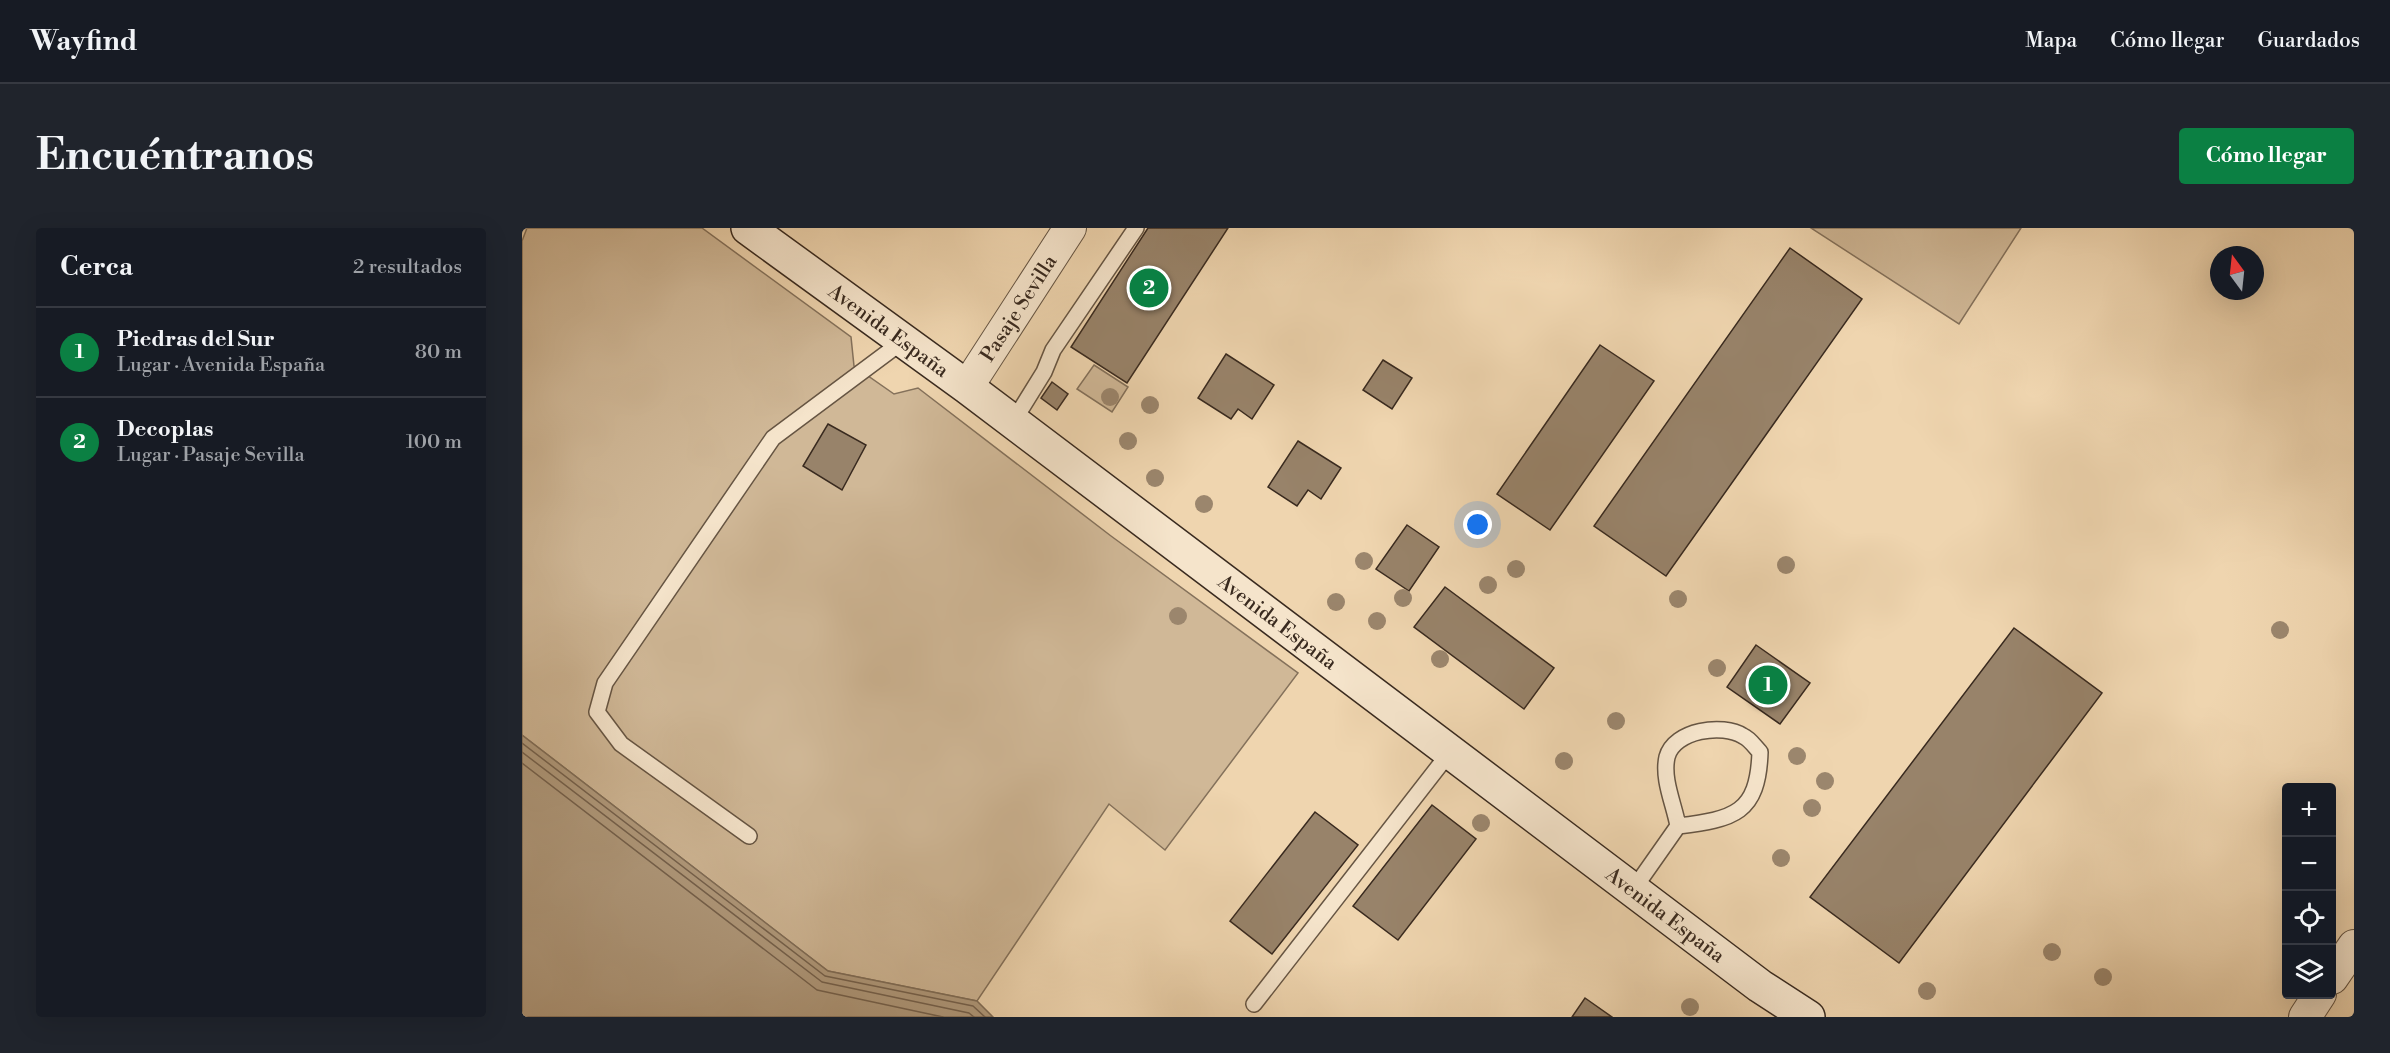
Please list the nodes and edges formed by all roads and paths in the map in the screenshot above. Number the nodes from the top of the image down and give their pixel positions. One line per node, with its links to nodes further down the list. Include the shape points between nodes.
1 (748, 228): 4 (main road, Avenida España)
2 (1070, 228): 5 (street, Pasaje Sevilla)
3 (1136, 228): 6 (lane, via 1053,350)
4 (903, 341): 5 (main road, Avenida España); 9 (lane, via 773,438 605,683 597,712 621,744)
5 (966, 387): 6 (main road, Avenida España)
6 (1013, 422): 7 (main road, Avenida España)
7 (1450, 752): 10 (main road, Avenida España); 14 (lane)
8 (1678, 826): 8 (lane, via 1729,816 1750,801 1759,777 1760,752 1744,736 1724,729 1677,741 1668,756 1667,776); 10 (lane)
9 (749, 836)
10 (1633, 890): 15 (main road, Avenida España, via 1760,986)
11 (2354, 946): 12 (street)
12 (2336, 971)
13 (2317, 999): 16 (street)
14 (1254, 1004)
15 (1808, 1017)
16 (2305, 1017)

